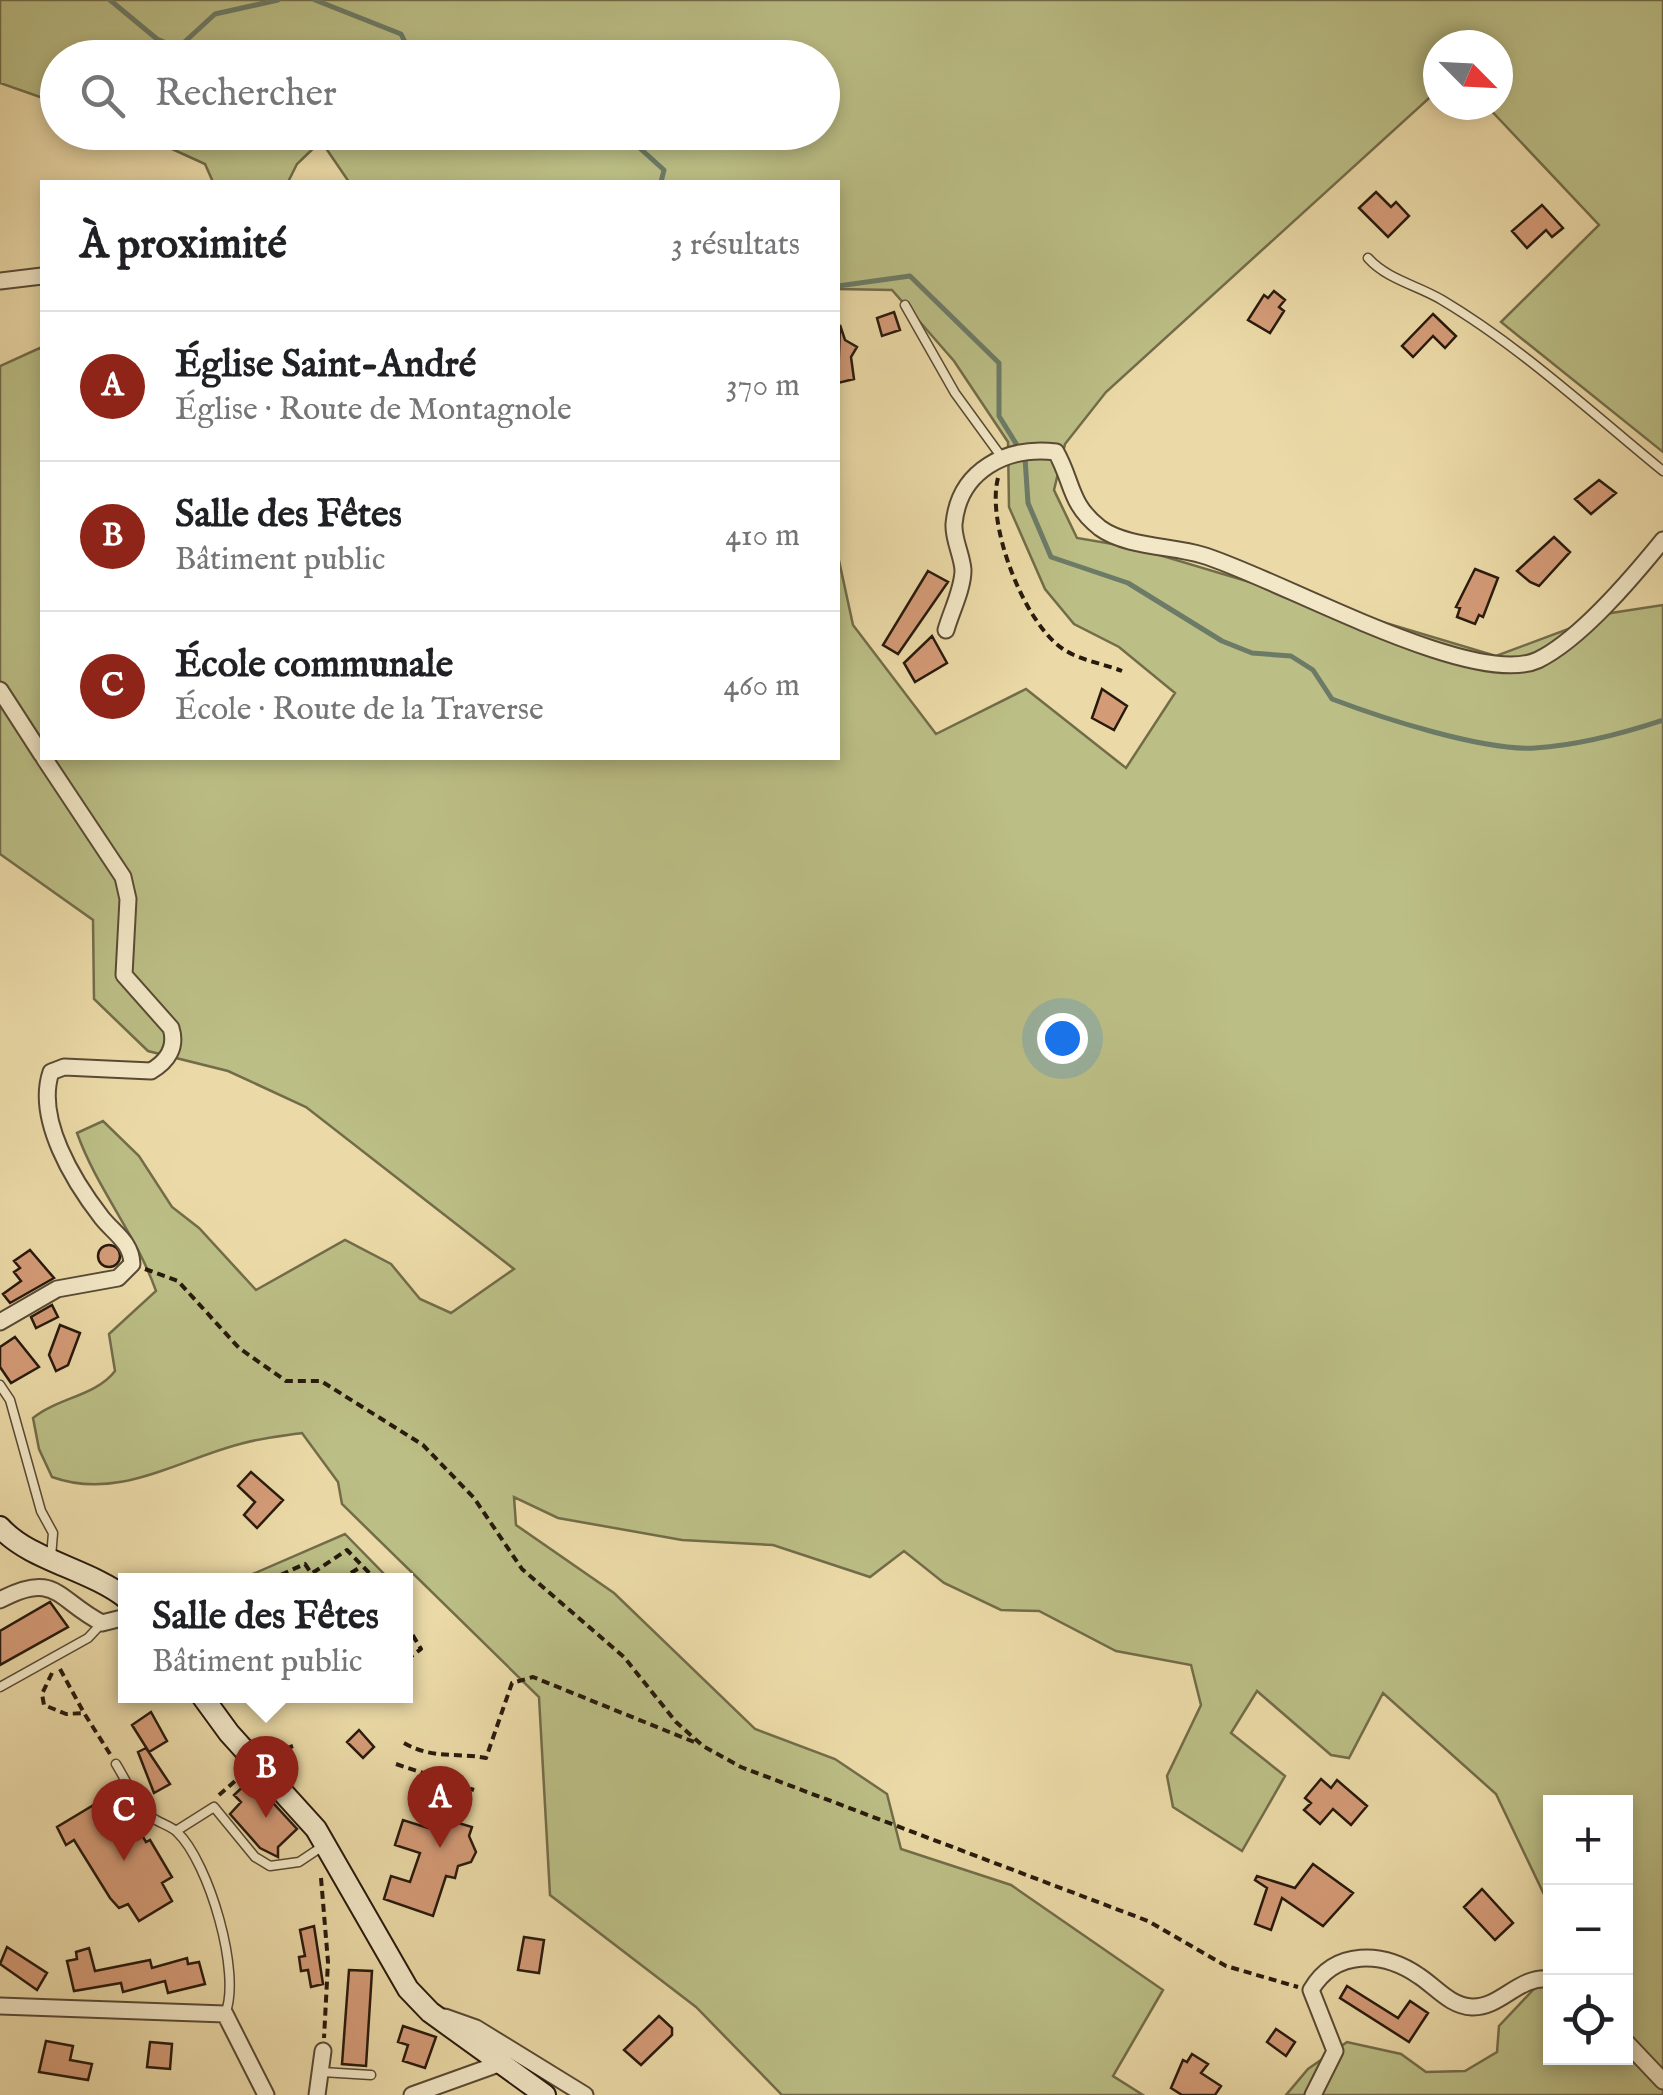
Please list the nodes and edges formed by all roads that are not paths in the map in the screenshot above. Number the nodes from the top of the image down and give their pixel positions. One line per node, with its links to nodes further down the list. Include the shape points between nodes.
1 (1368, 258): 6 (lane, via 1379,270 1441,299)
2 (40, 276): 3 (street)
3 (0, 281)
4 (904, 304): 5 (lane, via 955,394)
5 (1008, 457): 7 (street, via 1056,452 1075,504 1103,530 1204,556 1386,631 1490,665 1536,660 1596,615); 8 (street, via 982,465 968,484 954,524 963,573)
6 (1663, 471)
7 (1663, 540)
8 (946, 630)
9 (0, 690): 10 (street)
10 (40, 751)
11 (46, 760): 12 (street, via 123,877 124,975 174,1037 168,1057 152,1071 57,1067 49,1078 48,1106 61,1148 90,1200 130,1248 132,1264 118,1278 57,1289)
12 (0, 1322)
13 (0, 1385): 15 (lane, via 53,1532)
14 (0, 1527): 15 (street, via 17,1544)
15 (51, 1557): 16 (street)
16 (118, 1592)
17 (0, 1600): 19 (street, via 25,1586 54,1588)
18 (118, 1620): 19 (street)
19 (102, 1623): 20 (lane, via 88,1638)
20 (0, 1687)
21 (207, 1703): 24 (street)
22 (116, 1764): 23 (lane, via 139,1804)
23 (176, 1831): 24 (lane, via 214,1808 255,1857 283,1868); 28 (lane, via 215,1906 230,1980)
24 (326, 1844): 27 (street, via 388,1962)
25 (1543, 1978): 41 (street, via 1468,2007 1387,1961 1357,1957 1324,1972 1311,1990 1335,2051)
26 (0, 2006): 28 (street)
27 (430, 2012): 31 (street); 40 (street, via 476,2028)
28 (225, 2014): 36 (street)
29 (1633, 2049): 34 (street)
30 (324, 2052): 32 (street)
31 (504, 2062): 35 (street); 39 (street)
32 (322, 2072): 33 (lane); 37 (street)
33 (371, 2074)
34 (1663, 2080)
35 (438, 2090): 38 (street)
36 (266, 2095)
37 (317, 2095)
38 (412, 2095)
39 (545, 2095)
40 (585, 2095)
41 (1313, 2095)

